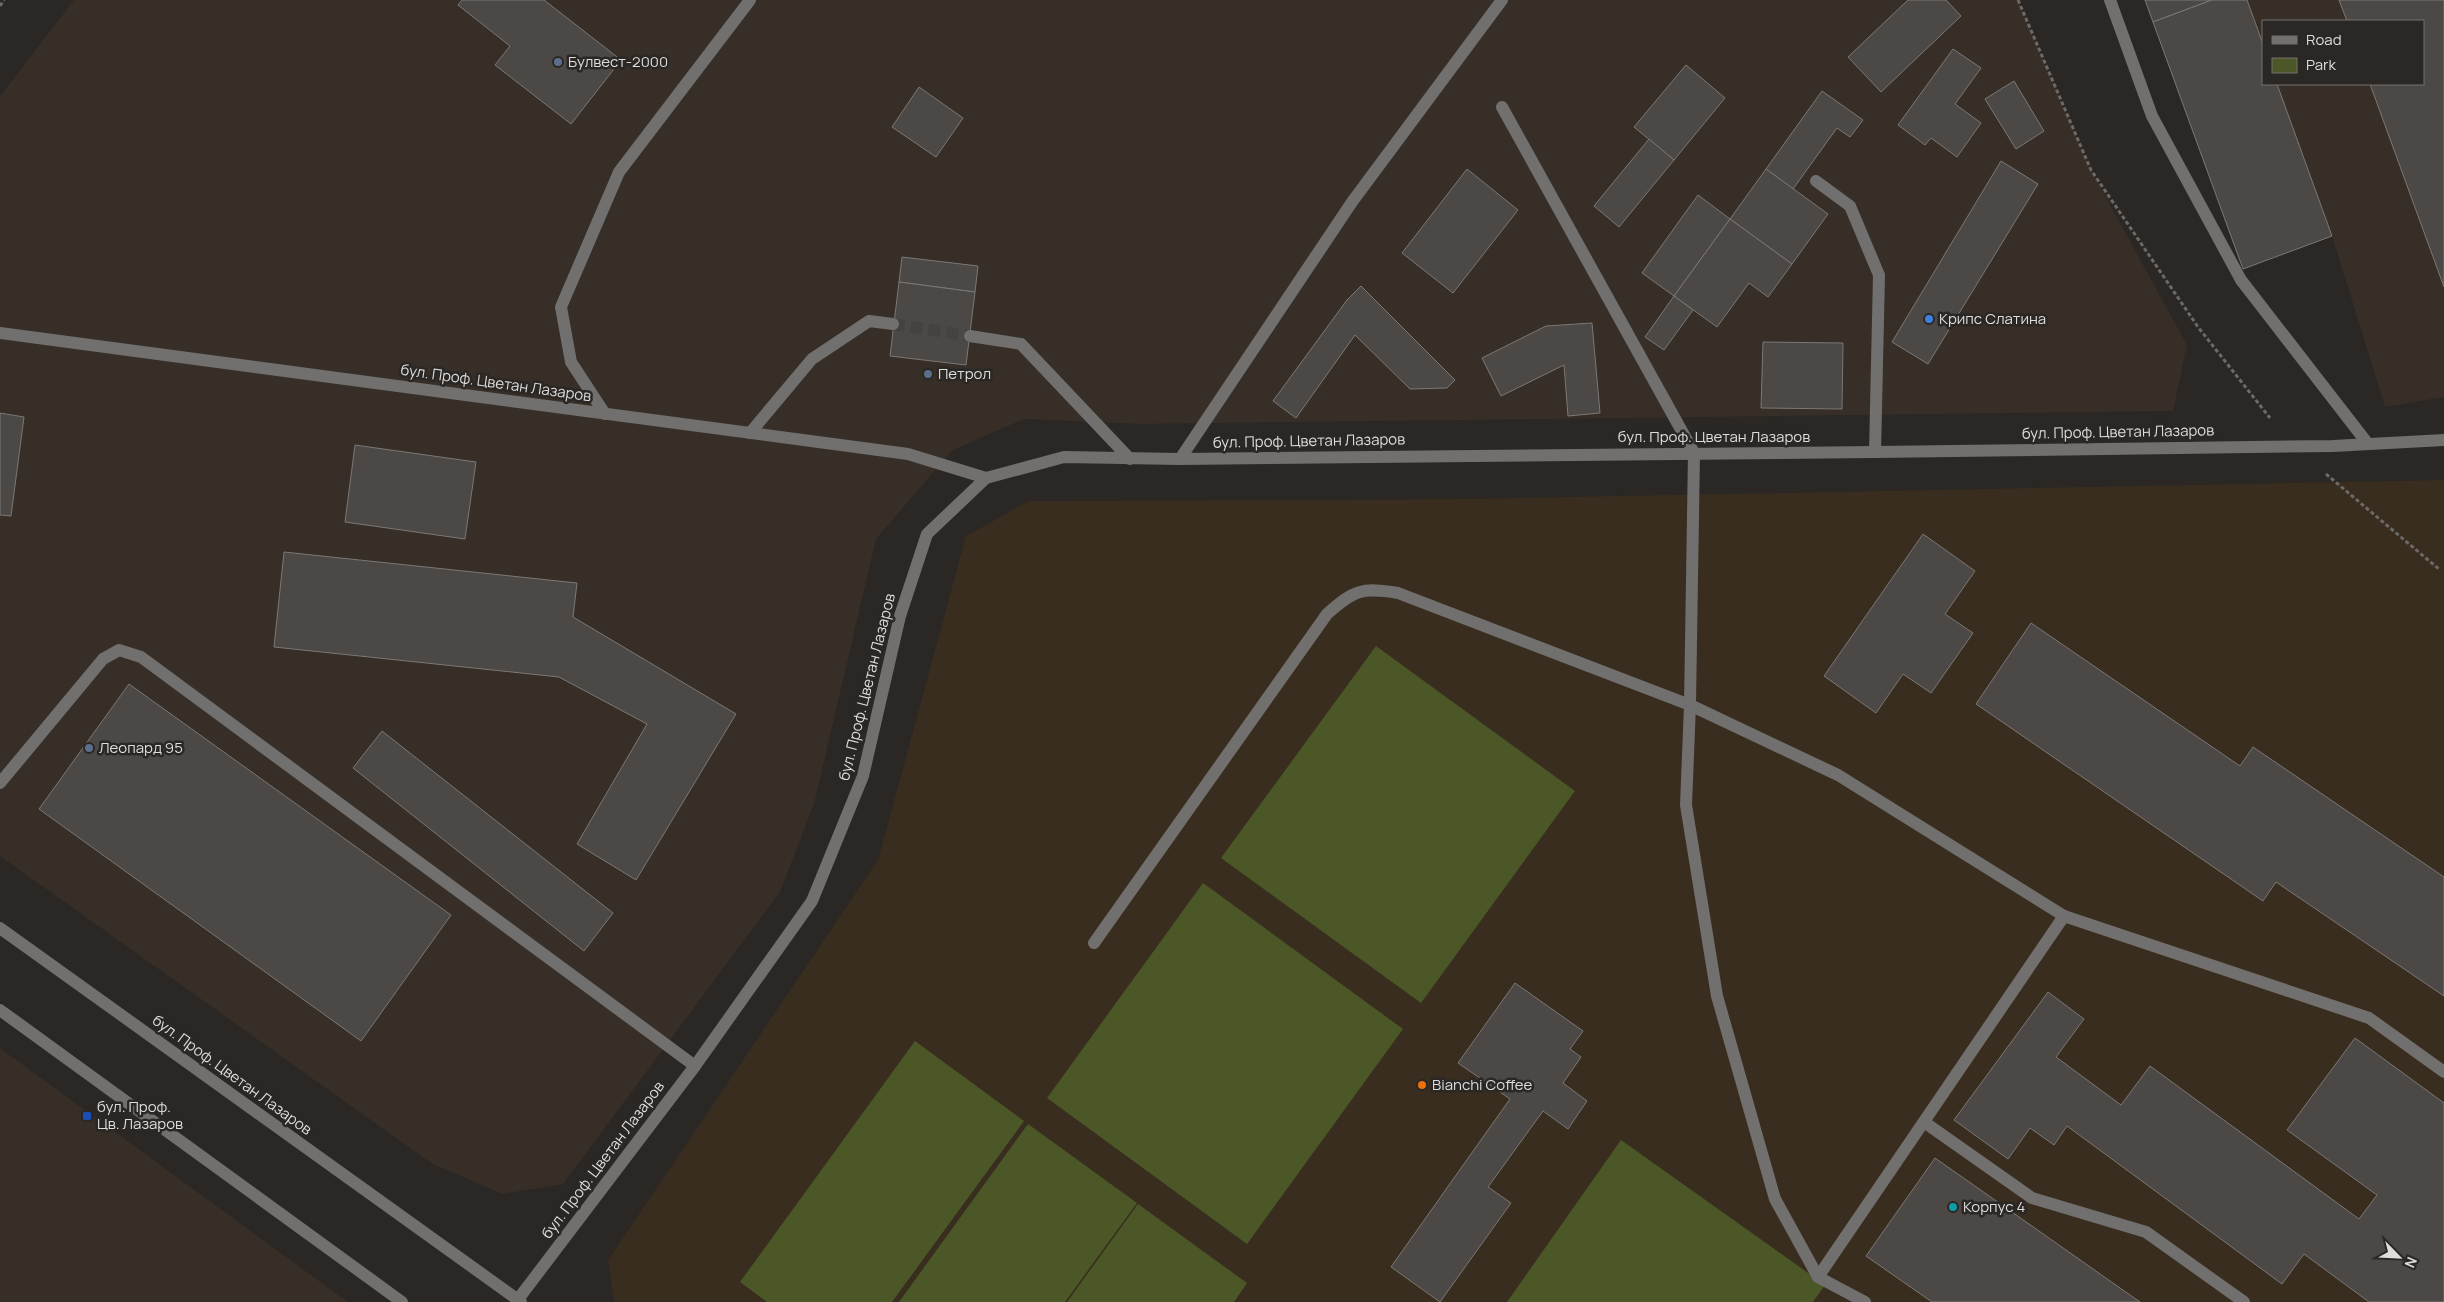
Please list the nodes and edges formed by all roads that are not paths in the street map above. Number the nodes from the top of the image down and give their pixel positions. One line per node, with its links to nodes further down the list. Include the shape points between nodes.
1 (750, 0): 9 (street, via 619,172 561,307 571,362)
2 (1502, 0): 16 (street, via 1352,202)
3 (2110, 0): 12 (street, via 2152,116 2241,280)
4 (1502, 107): 14 (street)
5 (1816, 181): 13 (street, via 1850,206 1879,275)
6 (893, 324): 10 (street, via 869,321 812,359)
7 (0, 334): 9 (street, бул. Проф. Цветан Лазаров)
8 (970, 336): 15 (street, via 1020,344)
9 (606, 414): 10 (street, бул. Проф. Цветан Лазаров)
10 (750, 433): 17 (street, бул. Проф. Цветан Лазаров, via 908,454)
11 (2444, 440): 12 (street, бул. Проф. Цветан Лазаров)
12 (2368, 444): 13 (street, бул. Проф. Цветан Лазаров)
13 (1875, 452): 14 (street, бул. Проф. Цветан Лазаров)
14 (1694, 453): 16 (street, бул. Проф. Цветан Лазаров); 18 (street)
15 (1130, 458): 16 (street, бул. Проф. Цветан Лазаров); 17 (street, бул. Проф. Цветан Лазаров, via 1064,457)
16 (1180, 459)
17 (986, 478): 24 (street, бул. Проф. Цветан Лазаров, via 927,534 900,616 863,776 812,901)
18 (1690, 705): 20 (street, via 1838,775); 22 (street, via 1398,593 1372,589 1347,597 1327,614); 27 (street, via 1686,805 1717,996 1775,1198)
19 (0, 782): 24 (street, via 103,659 119,650 141,657)
20 (2064, 916): 25 (street, via 2369,1018); 26 (street)
21 (0, 928): 28 (street, бул. Проф. Цветан Лазаров)
22 (1094, 943)
23 (0, 1010): 29 (street)
24 (694, 1066): 28 (street, бул. Проф. Цветан Лазаров)
25 (2444, 1072)
26 (1924, 1122): 27 (street); 31 (street, via 2032,1198 2146,1232)
27 (1818, 1277): 30 (street)
28 (518, 1301)
29 (402, 1302)
30 (1864, 1302)
31 (2244, 1302)

